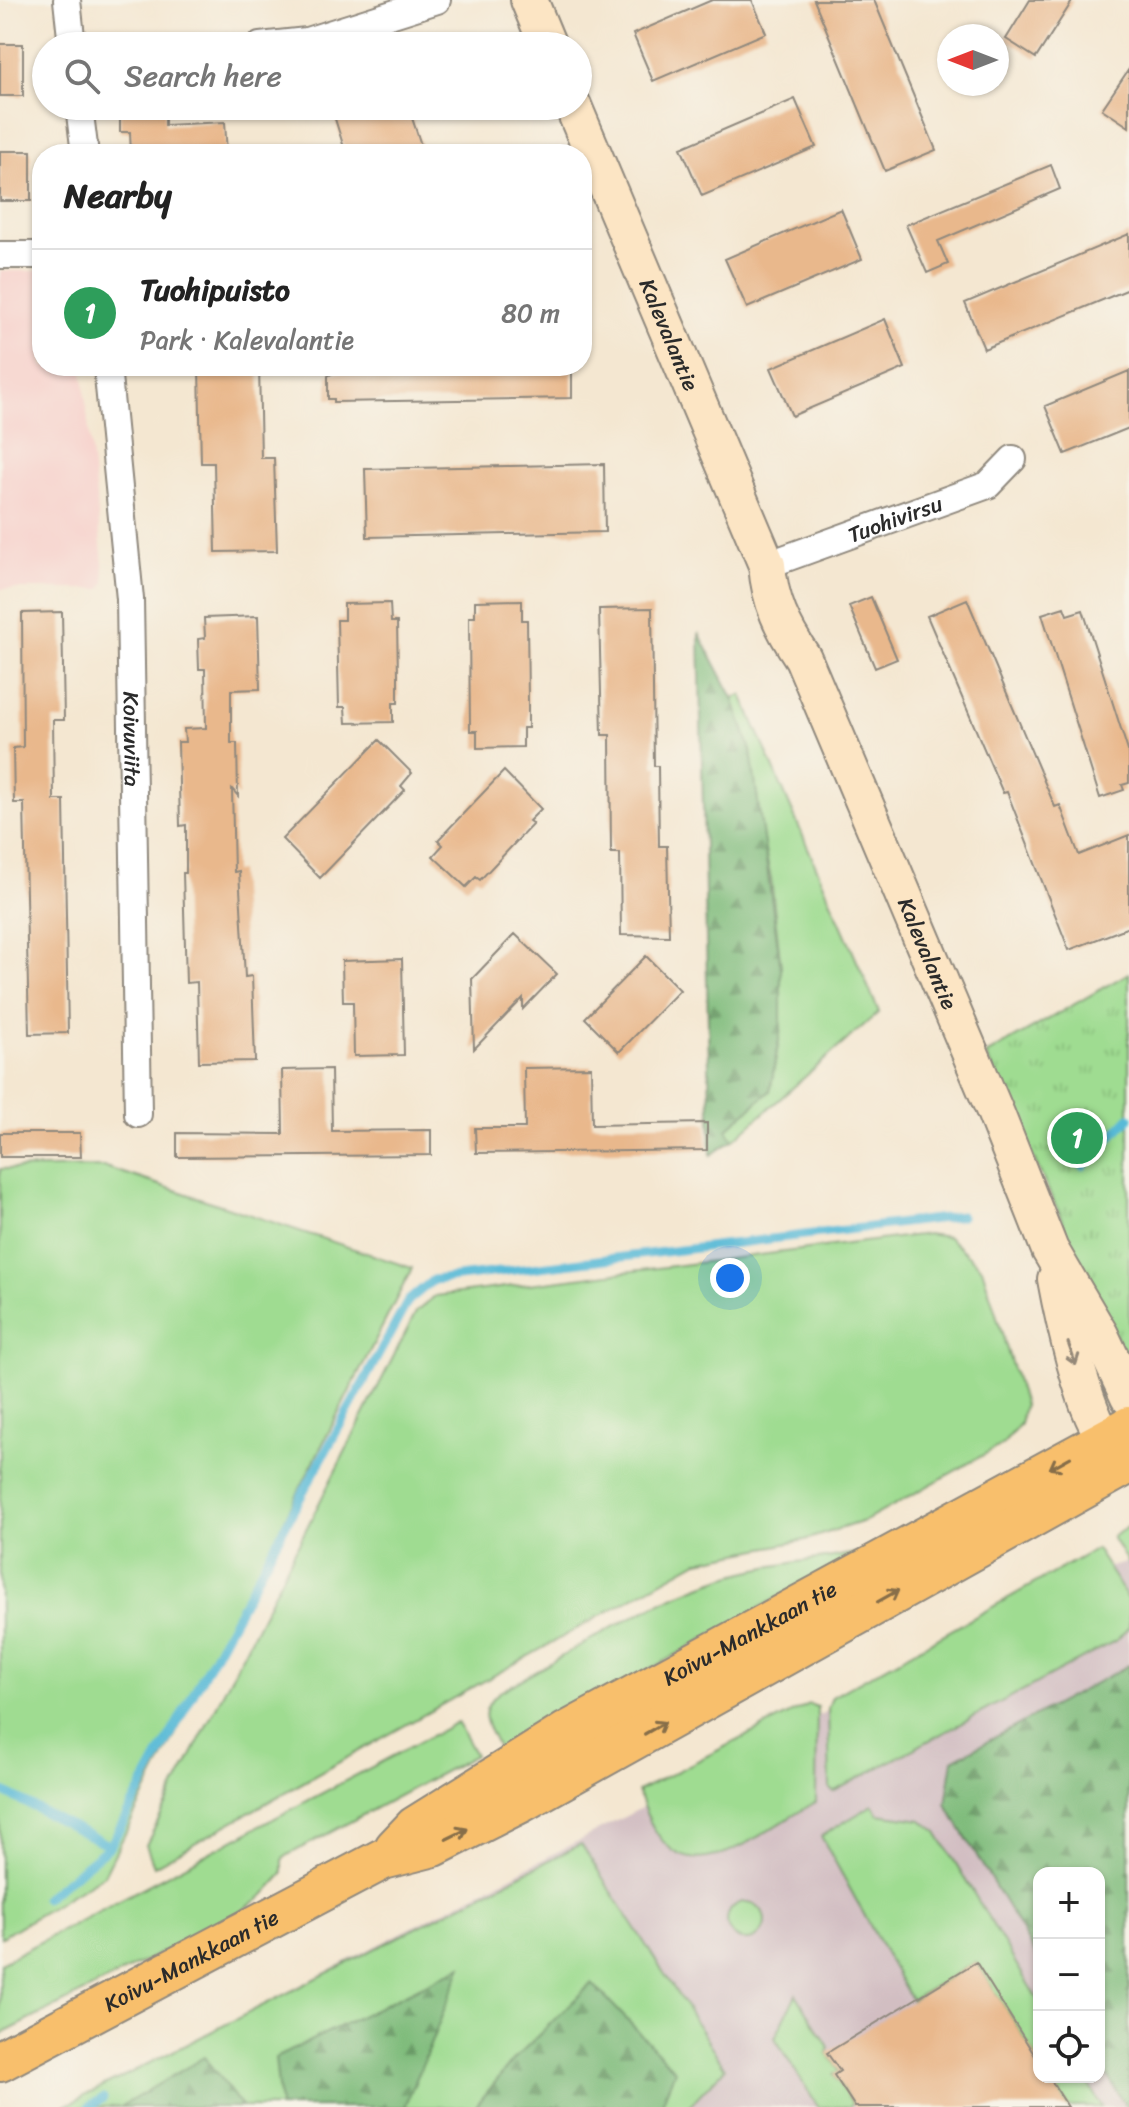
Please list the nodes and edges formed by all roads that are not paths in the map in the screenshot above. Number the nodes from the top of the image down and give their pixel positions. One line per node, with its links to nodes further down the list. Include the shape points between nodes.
1 (67, 0): 4 (street)
2 (437, 0): 5 (street)
3 (529, 0): 6 (main road)
4 (70, 32)
5 (336, 32)
6 (542, 32)
7 (81, 120): 9 (street)
8 (579, 120): 10 (main road, Kalevalantie)
9 (84, 144)
10 (589, 144)
11 (592, 151): 16 (main road, Kalevalantie)
12 (0, 255): 13 (street)
13 (32, 255)
14 (108, 376): 17 (street, Koivuviita, via 130,599)
15 (1013, 459): 16 (street, Tuohivirsu, via 988,485)
16 (767, 565): 18 (main road, Kalevalantie, via 775,610 803,658)
17 (138, 1114)
18 (1050, 1250): 19 (main road, Kalevalantie); 20 (main road, Kalevalantie, one-way to 20, via 1069,1347)
19 (1129, 1397)
20 (1123, 1445): 21 (main road, Koivu-Mankkaan tie, via 516,1762 415,1827 383,1859)
21 (0, 2061)

